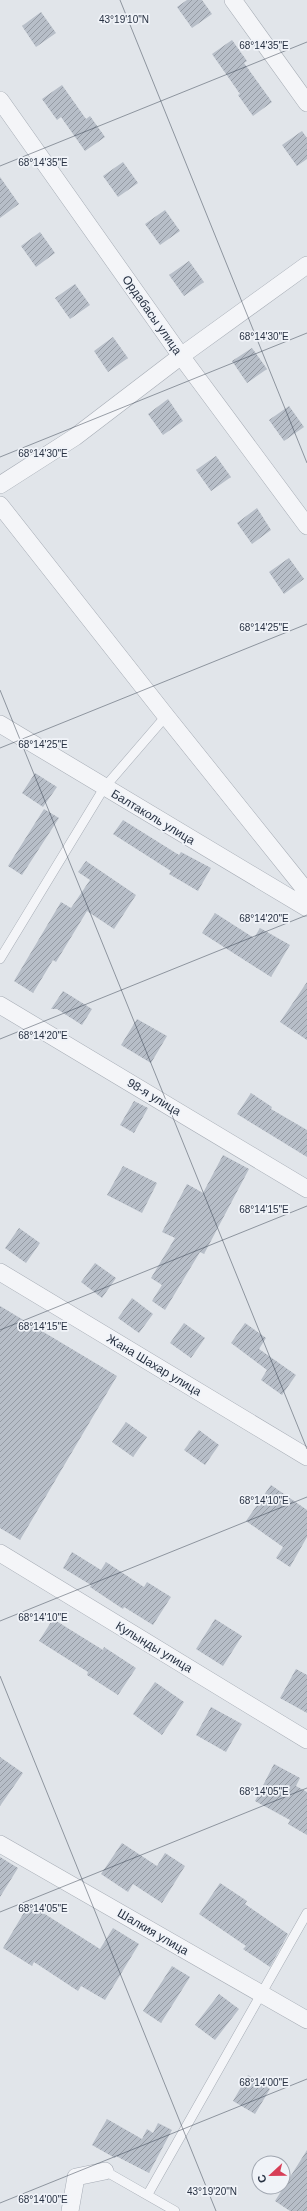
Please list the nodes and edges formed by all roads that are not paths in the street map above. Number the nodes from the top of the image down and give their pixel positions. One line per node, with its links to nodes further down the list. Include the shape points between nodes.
1 (233, 0): 3 (street)
2 (0, 100): 5 (street, Ордабасы улица)
3 (307, 103)
4 (307, 265): 5 (street)
5 (181, 356): 6 (street, via 75,437); 8 (street, Ордабасы улица)
6 (0, 485)
7 (0, 505): 9 (street)
8 (307, 526)
9 (166, 716): 11 (lane); 12 (street)
10 (0, 724): 11 (street, Балтаколь улица)
11 (104, 788): 13 (street, Балтаколь улица); 14 (lane)
12 (307, 892)
13 (307, 908)
14 (0, 959)
15 (0, 1005): 16 (street, 98-я улица)
16 (307, 1189)
17 (0, 1272): 18 (street, Жана Шахар улица)
18 (307, 1457)
19 (0, 1553): 20 (street, Кулынды улица)
20 (307, 1740)
21 (0, 1844): 23 (street, Шалкия улица)
22 (307, 1913): 23 (lane)
23 (262, 1994): 24 (street, Шалкия улица); 26 (lane)
24 (307, 2020)
25 (105, 2171): 26 (lane); 27 (street, via 76,2177)
26 (148, 2194): 28 (lane)
27 (70, 2211)
28 (175, 2211)

